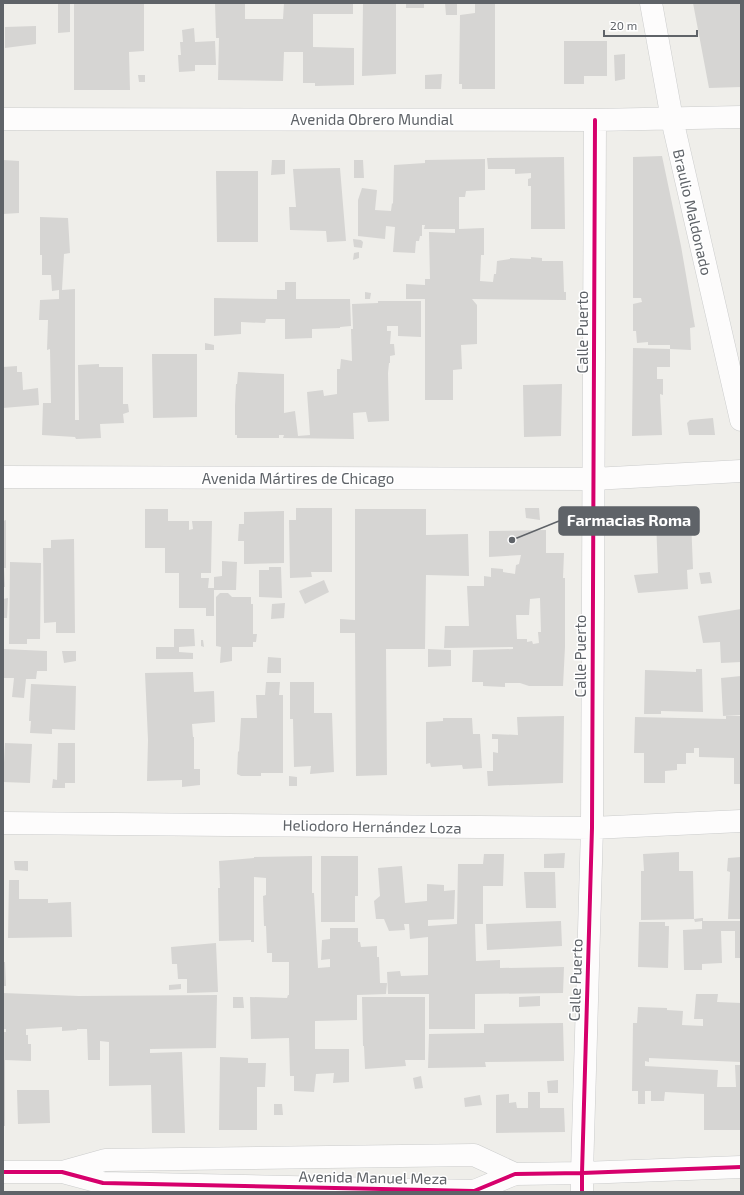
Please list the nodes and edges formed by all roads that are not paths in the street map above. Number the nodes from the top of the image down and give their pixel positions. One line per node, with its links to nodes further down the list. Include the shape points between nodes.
1 (650, 3): 4 (street, Braulio Maldonado)
2 (741, 117): 4 (street, Avenida Obrero Mundial)
3 (3, 119): 5 (street, Avenida Obrero Mundial)
4 (672, 119): 5 (street, Avenida Obrero Mundial); 6 (street, Braulio Maldonado)
5 (595, 120): 9 (street, Calle Puerto)
6 (741, 420)
7 (741, 471): 9 (street, Avenida Mártires de Chicago)
8 (3, 477): 9 (street, Avenida Mártires de Chicago)
9 (593, 479): 12 (street, Calle Puerto)
10 (741, 821): 12 (street, Heliodoro Hernández Loza)
11 (3, 823): 12 (street, Heliodoro Hernández Loza)
12 (592, 828): 17 (street, Calle Puerto)
13 (741, 1167): 17 (street, Avenida Manuel Meza)
14 (3, 1172): 15 (street, Avenida Manuel Meza)
15 (62, 1172): 16 (street, Avenida Manuel Meza, via 103,1183 474,1191); 16 (street, Avenida Manuel Meza, via 105,1160 474,1155)
16 (515, 1174): 17 (street, Avenida Manuel Meza)
17 (582, 1183)

